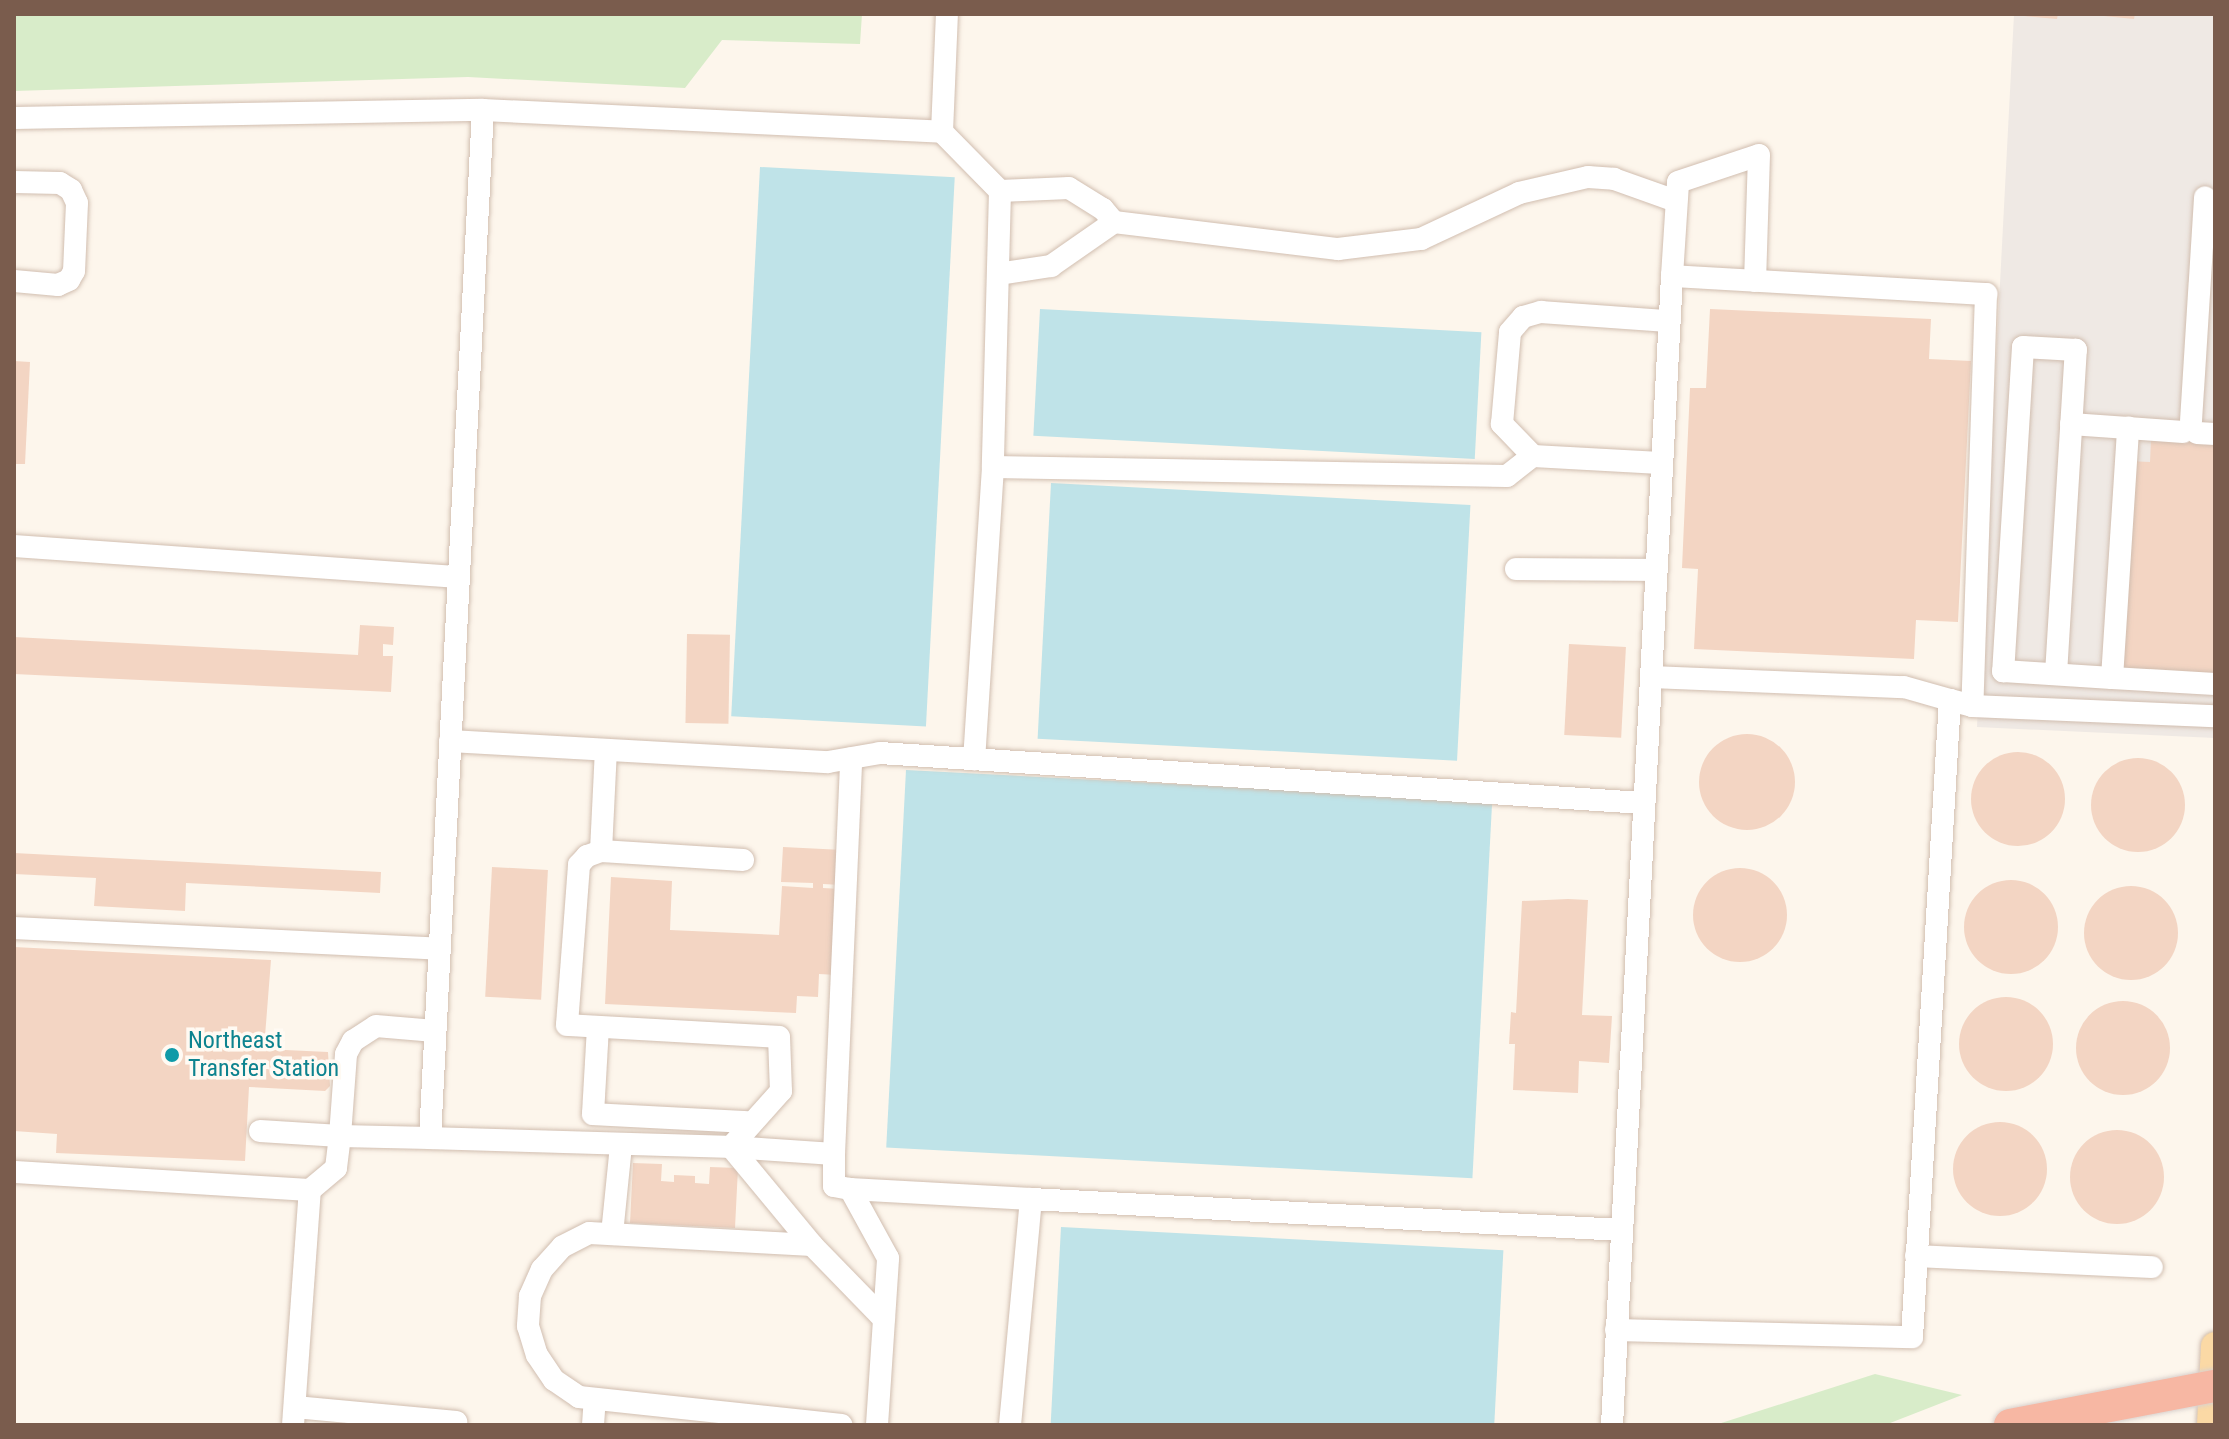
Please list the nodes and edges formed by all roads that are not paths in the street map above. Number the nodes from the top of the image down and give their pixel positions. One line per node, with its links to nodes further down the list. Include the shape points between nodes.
1 (947, 14): 4 (lane)
2 (483, 110): 3 (lane); 4 (lane); 24 (lane)
3 (14, 118)
4 (942, 132): 6 (lane)
5 (14, 182): 12 (lane, via 60,183 77,203 74,271 69,280 58,285)
6 (1000, 191): 9 (lane, via 1069,188 1095,202); 10 (lane)
7 (2205, 197): 17 (lane)
8 (1676, 201): 9 (lane, via 1614,179 1564,181 1519,193 1421,239 1371,249); 11 (lane); 13 (lane, via 1678,182 1759,155)
9 (1114, 222): 10 (lane, via 1051,266)
10 (998, 274): 20 (lane)
11 (1672, 276): 13 (lane); 14 (lane)
12 (14, 281)
13 (1755, 281): 31 (lane, via 1986,294)
14 (1668, 321): 18 (lane, via 1541,312 1515,323 1502,424); 19 (lane)
15 (2071, 424): 16 (lane); 25 (lane, via 2076,350 2023,347 2003,671); 26 (lane)
16 (2128, 428): 17 (lane); 28 (lane)
17 (2196, 430)
18 (1533, 456): 19 (lane); 20 (lane, via 1507,476)
19 (1660, 463): 23 (lane)
20 (993, 467): 37 (lane)
21 (14, 546): 24 (lane)
22 (1516, 569): 23 (lane)
23 (1655, 570): 27 (lane)
24 (459, 577): 34 (lane)
25 (2028, 672): 26 (lane); 32 (lane)
26 (2056, 674): 28 (lane)
27 (1651, 677): 30 (lane, via 1904,687); 38 (lane)
28 (2112, 678): 29 (lane)
29 (2215, 684)
30 (1950, 700): 31 (lane); 59 (lane)
31 (1972, 706): 32 (lane)
32 (2028, 708): 33 (lane)
33 (2215, 716)
34 (450, 741): 35 (lane); 42 (lane)
35 (606, 750): 36 (lane, via 828,762); 39 (lane)
36 (851, 758): 37 (lane, via 880,753); 51 (lane)
37 (974, 759): 38 (lane)
38 (1643, 803): 56 (lane)
39 (601, 851): 40 (lane); 43 (lane, via 579,865 567,1025)
40 (743, 860)
41 (14, 928): 42 (lane)
42 (439, 949): 44 (lane)
43 (598, 1027): 45 (lane, via 593,1114); 45 (lane, via 779,1037 781,1091)
44 (435, 1031): 47 (lane, via 376,1026 353,1041 346,1054); 48 (lane)
45 (747, 1122): 50 (lane)
46 (260, 1131): 47 (lane)
47 (340, 1136): 48 (lane); 54 (lane, via 336,1168)
48 (430, 1138): 49 (lane)
49 (621, 1145): 50 (lane); 57 (lane)
50 (731, 1147): 51 (lane); 58 (lane)
51 (834, 1154): 53 (lane, via 834,1186)
52 (14, 1172): 54 (lane)
53 (850, 1189): 55 (lane); 61 (lane, via 888,1258)
54 (310, 1190): 66 (lane)
55 (1031, 1199): 56 (lane); 72 (lane)
56 (1622, 1230): 62 (lane)
57 (612, 1234): 58 (lane); 65 (lane, via 589,1233 562,1247 542,1269 530,1296 528,1326 537,1355 554,1380 579,1397)
58 (812, 1245): 61 (lane)
59 (1916, 1256): 60 (lane); 62 (lane, via 1912,1337)
60 (2152, 1267)
61 (884, 1319): 71 (lane)
62 (1616, 1330): 73 (lane)
63 (2215, 1346): 75 (main road)
64 (2215, 1386): 74 (highway, bridge)
65 (595, 1399): 67 (lane); 69 (lane)
66 (294, 1416): 68 (lane)
67 (740, 1420): 70 (lane)
68 (456, 1422)
69 (593, 1425)
70 (842, 1425)
71 (877, 1425)
72 (1010, 1425)
73 (1612, 1425)
74 (2010, 1425)
75 (2211, 1425)

